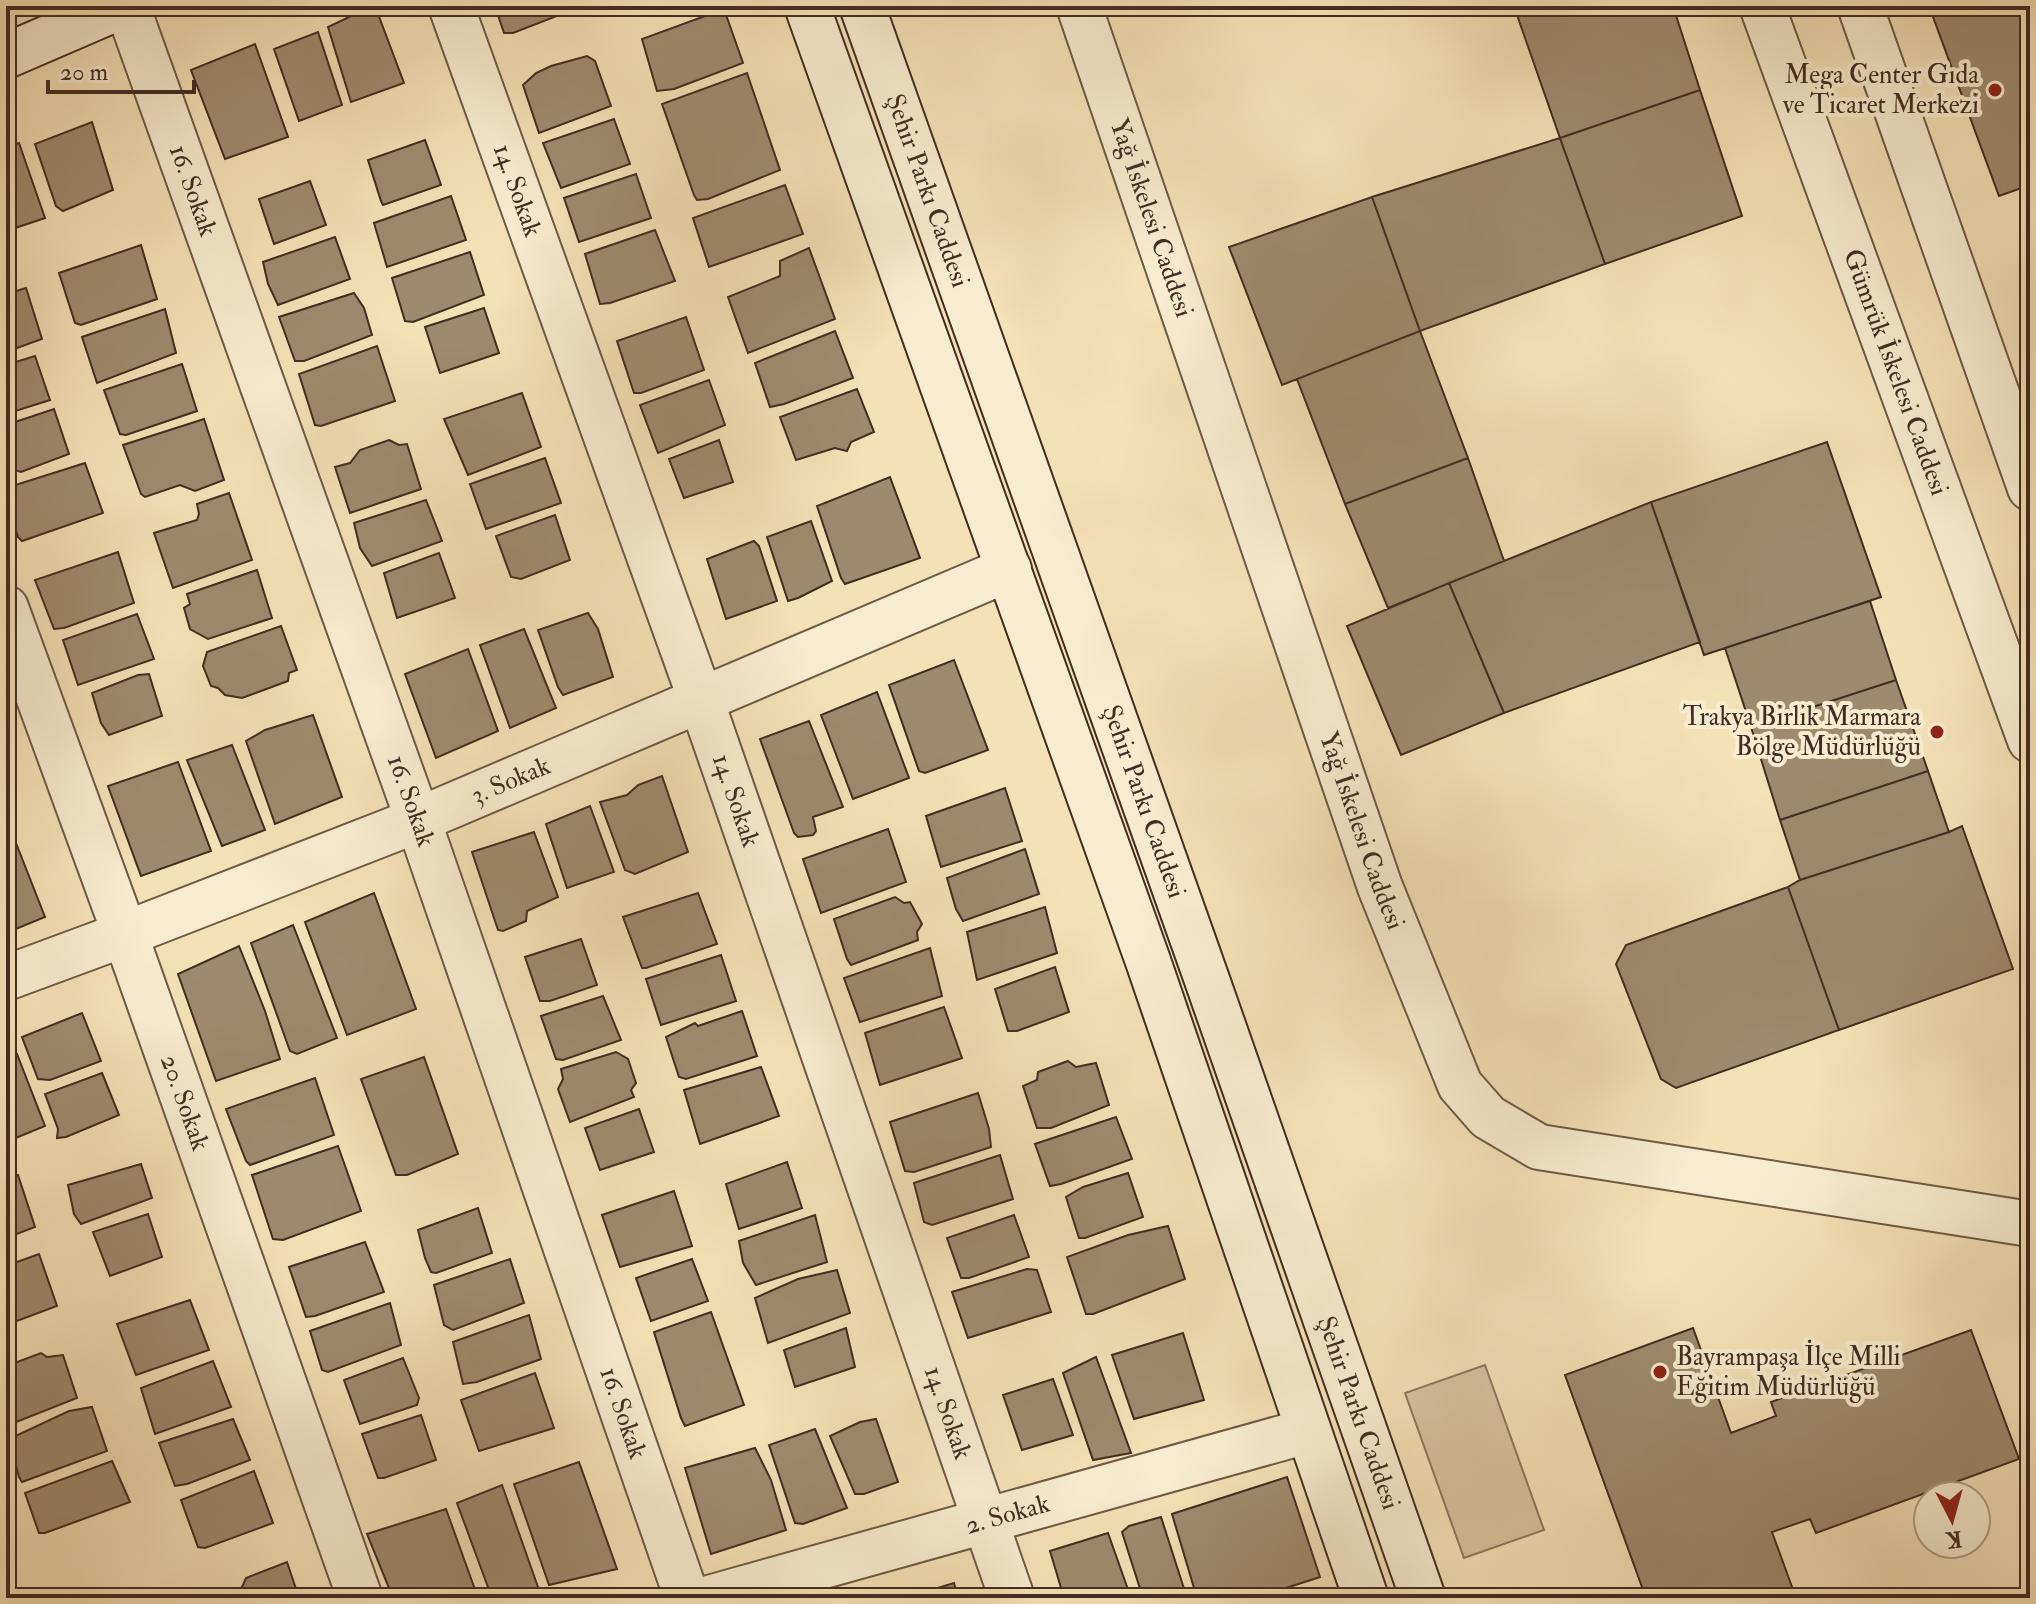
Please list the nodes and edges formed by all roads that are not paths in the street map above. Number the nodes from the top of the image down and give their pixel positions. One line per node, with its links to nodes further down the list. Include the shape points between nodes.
1 (124, 6): 8 (street); 14 (street, 16. Sokak)
2 (451, 6): 12 (street, 14. Sokak)
3 (807, 6): 10 (street, Şehir Parkı Caddesi)
4 (862, 6): 25 (street, Şehir Parkı Caddesi)
5 (1079, 6): 17 (street, Yağ İskelesi Caddesi, via 1380,887 1460,1085 1488,1117 1539,1147)
6 (1762, 6): 13 (street, Gümrük İskelesi Caddesi)
7 (1860, 6): 9 (street)
8 (6, 56)
9 (2030, 488)
10 (1009, 569): 12 (street, 3. Sokak); 18 (street, Şehir Parkı Caddesi)
11 (6, 608): 15 (street, 20. Sokak)
12 (701, 700): 14 (street, 3. Sokak); 19 (street, 14. Sokak)
13 (2030, 740)
14 (418, 820): 15 (street, 3. Sokak); 21 (street, 16. Sokak)
15 (125, 934): 16 (street, 3. Sokak); 20 (street, 20. Sokak)
16 (6, 978)
17 (2030, 1224)
18 (1307, 1431): 19 (street, 2. Sokak); 24 (street, Şehir Parkı Caddesi)
19 (985, 1522): 22 (street, 2. Sokak); 23 (street, 14. Sokak)
20 (360, 1598)
21 (687, 1598)
22 (709, 1598)
23 (1012, 1598)
24 (1366, 1598)
25 (1423, 1598)

